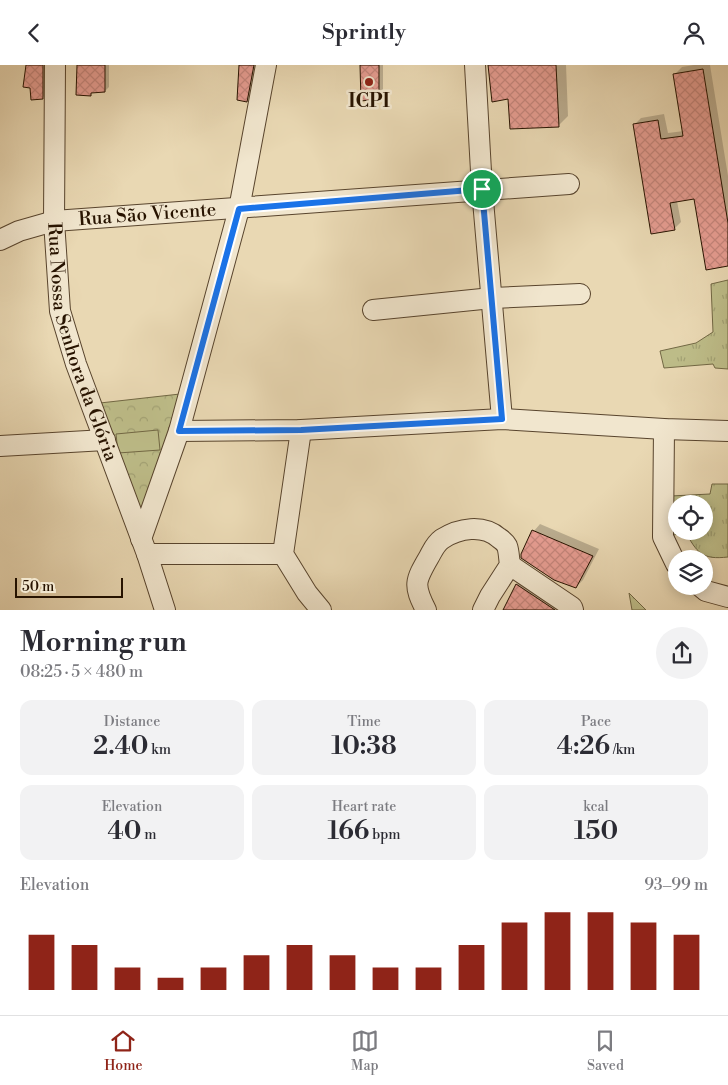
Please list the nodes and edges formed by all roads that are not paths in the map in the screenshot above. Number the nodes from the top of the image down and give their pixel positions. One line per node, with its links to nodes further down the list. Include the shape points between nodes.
1 (55, 65): 7 (street, Rua Nossa Senhora da Glória)
2 (266, 65): 6 (street)
3 (475, 65): 5 (street)
4 (568, 184): 5 (street, Rua São Vicente)
5 (482, 189): 6 (street, Rua São Vicente); 10 (street)
6 (239, 209): 7 (street, Rua São Vicente); 15 (street)
7 (54, 221): 8 (street, Rua São Vicente); 17 (street, Rua Nossa Senhora da Glória, via 60,311)
8 (0, 240)
9 (580, 294): 10 (street)
10 (492, 298): 11 (street); 12 (street)
11 (373, 310)
12 (502, 419): 13 (street); 14 (street)
13 (664, 429): 16 (street); 20 (street, via 663,530)
14 (301, 430): 15 (street); 21 (street)
15 (179, 431): 19 (street)
16 (728, 431)
17 (105, 440): 18 (street); 19 (street, Rua Nossa Senhora da Glória)
18 (0, 446)
19 (144, 547): 21 (street); 25 (street, Rua Nossa Senhora da Glória)
20 (668, 550)
21 (284, 554): 26 (street)
22 (510, 565): 27 (street, via 506,544 494,533 470,529 450,535 432,549 417,578 419,597); 28 (street); 29 (street)
23 (713, 593): 24 (street)
24 (728, 597)
25 (165, 610)
26 (321, 610)
27 (426, 610)
28 (483, 610)
29 (573, 610)

